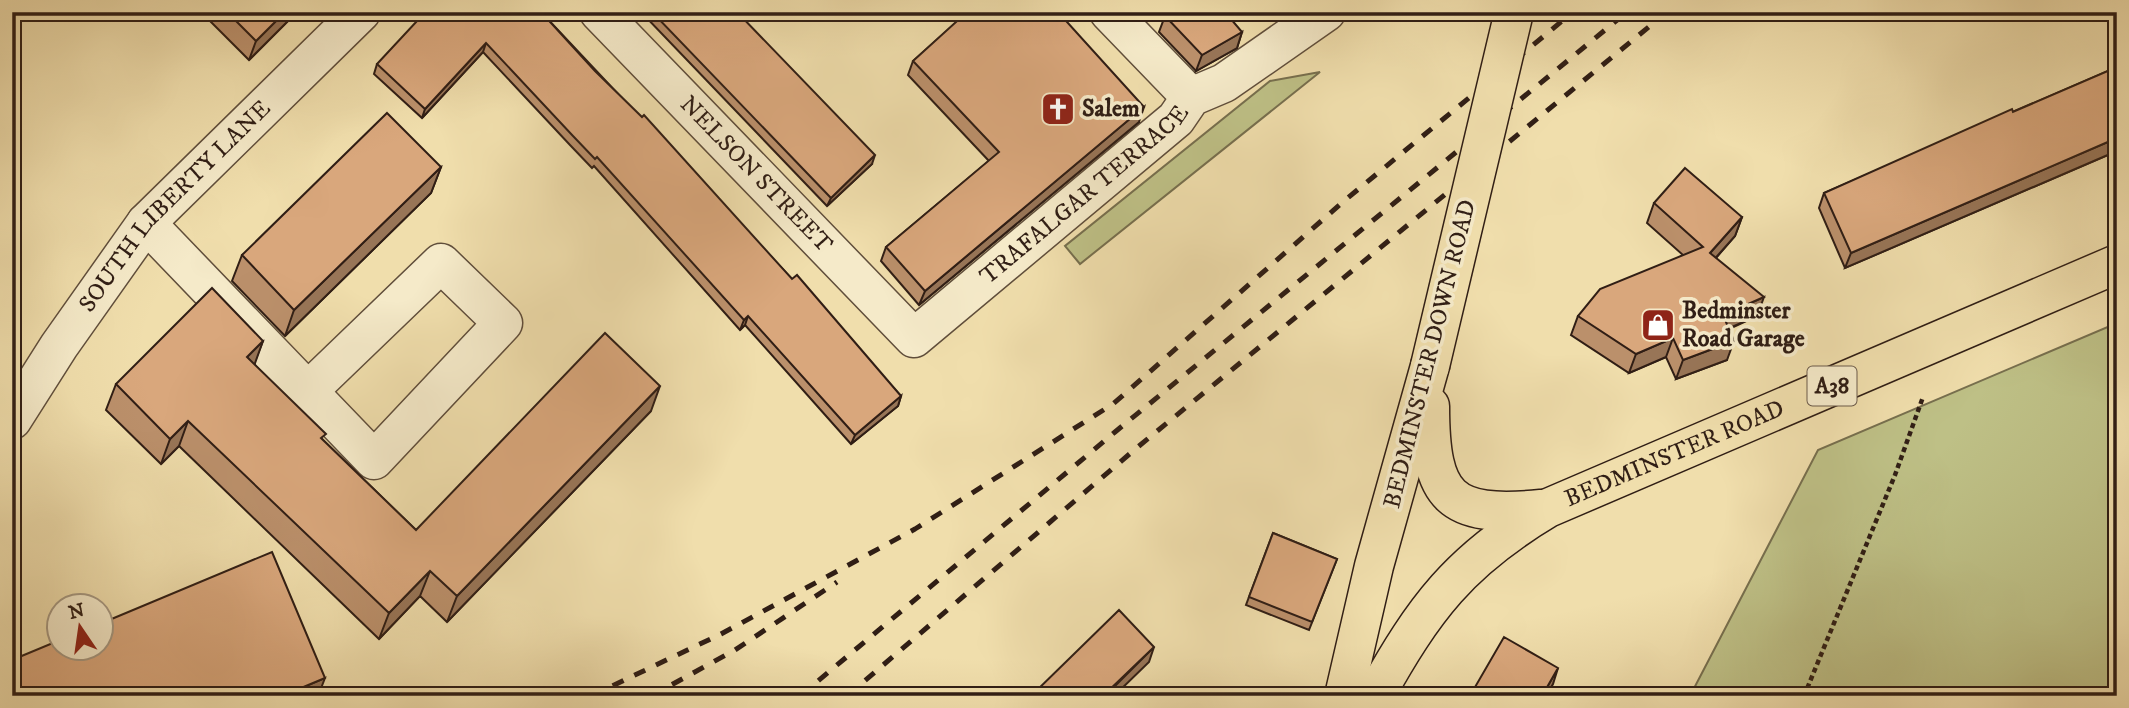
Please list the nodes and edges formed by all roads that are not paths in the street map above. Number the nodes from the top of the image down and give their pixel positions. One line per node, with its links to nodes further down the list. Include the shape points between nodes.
1 (361, 12): 7 (street, SOUTH LIBERTY LANE)
2 (599, 12): 9 (street, NELSON STREET)
3 (1109, 12): 6 (street)
4 (1326, 12): 6 (street, TRAFALGAR TERRACE, via 1224,83)
5 (1514, 12): 10 (highway, BEDMINSTER DOWN ROAD / A38, bridge)
6 (1191, 97): 9 (street, TRAFALGAR TERRACE, via 1176,119)
7 (146, 223): 11 (street); 12 (street, SOUTH LIBERTY LANE)
8 (2117, 264): 13 (highway, BEDMINSTER ROAD / A38)
9 (914, 338)
10 (1430, 366): 13 (highway, A38, via 1430,445 1442,484 1471,509); 14 (highway, BEDMINSTER DOWN ROAD / A38, via 1374,566)
11 (308, 391): 11 (street, via 374,460 503,323 442,262)
12 (12, 420)
13 (1548, 508): 15 (highway, BEDMINSTER ROAD / A38, via 1505,533 1440,594)
14 (1344, 696)
15 (1375, 696)

